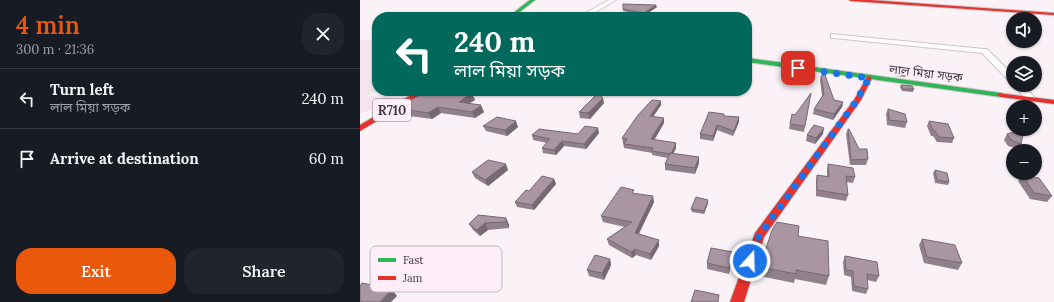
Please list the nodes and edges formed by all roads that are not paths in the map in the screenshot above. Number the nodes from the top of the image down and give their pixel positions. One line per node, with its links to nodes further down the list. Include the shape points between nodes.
1 (613, 0): 6 (street)
2 (851, 0): 7 (street)
3 (530, 2): 4 (street); 5 (street)
4 (517, 12)
5 (523, 12)
6 (591, 12)
7 (1054, 14)
8 (834, 36): 10 (street, via 984,51)
9 (752, 61): 11 (street, লাল মিয়া সড়ক)
10 (1006, 73)
11 (869, 78): 15 (street, লাল মিয়া সড়ক); 19 (street, via 857,100 759,236)
12 (1024, 92): 15 (street)
13 (402, 96): 17 (street, R710)
14 (415, 96): 18 (street, R710)
15 (1031, 99): 16 (street, লাল মিয়া সড়ক)
16 (1054, 102)
17 (360, 120)
18 (360, 129)
19 (737, 302)

